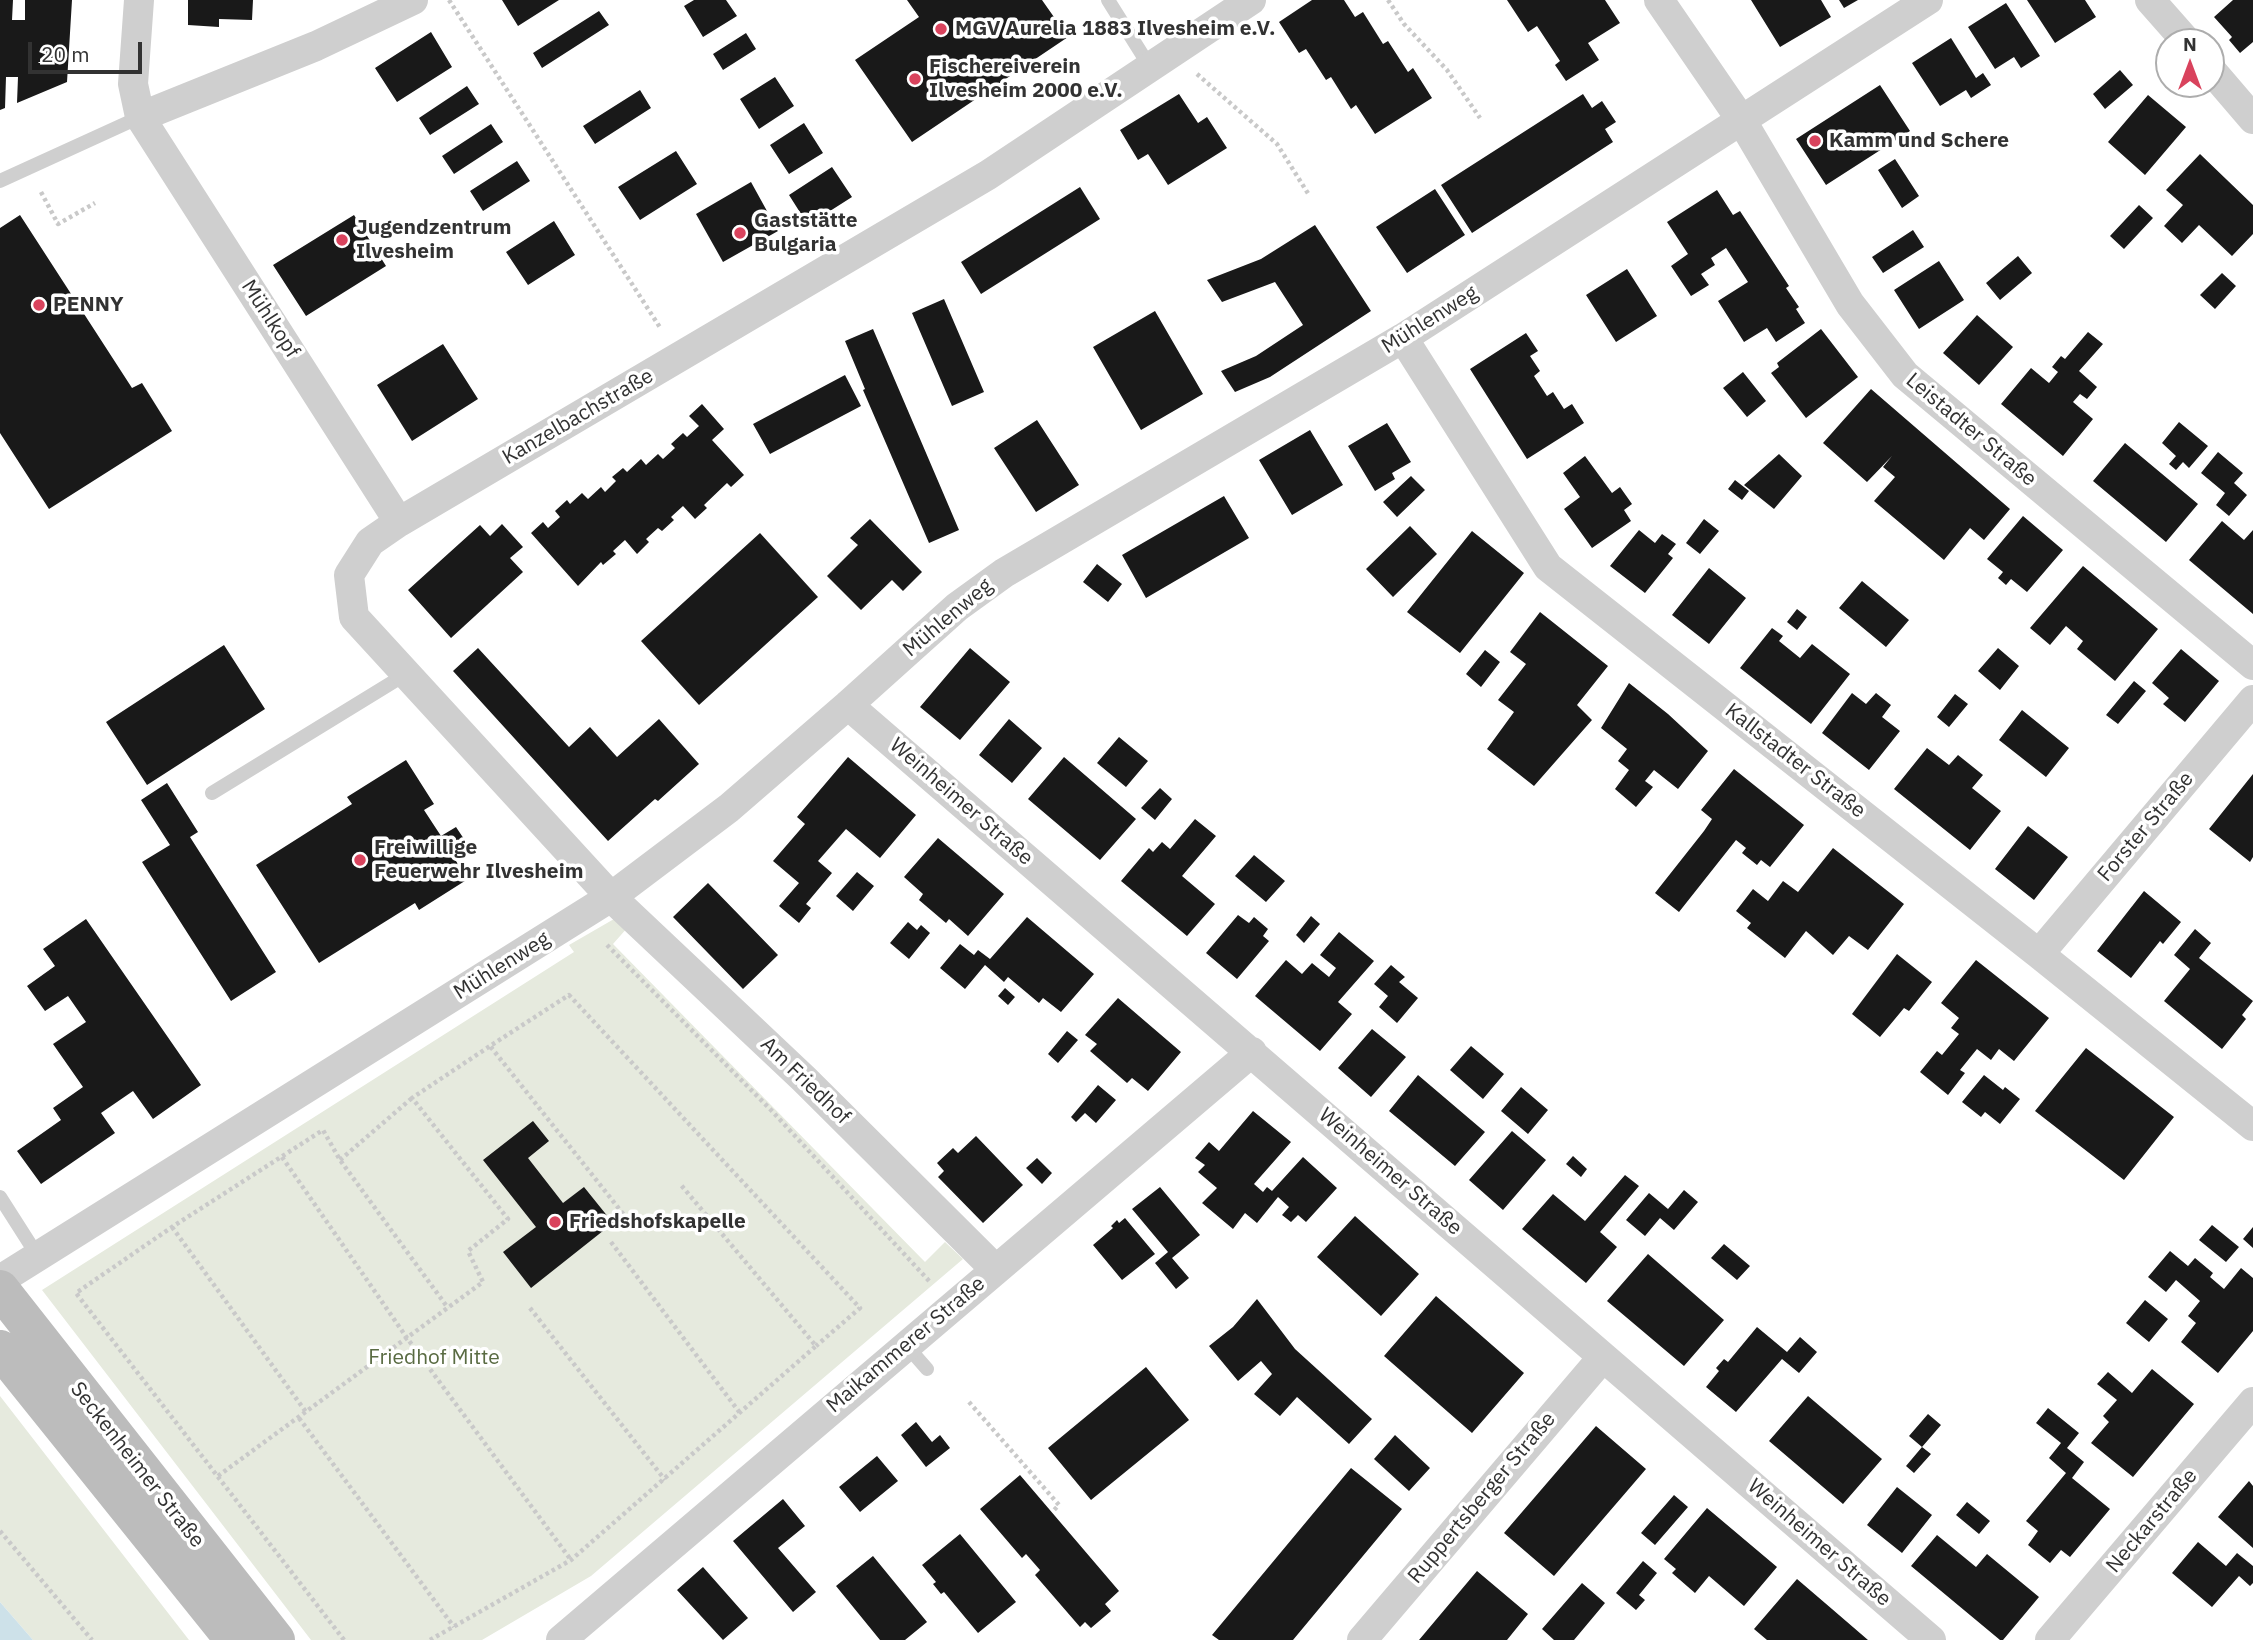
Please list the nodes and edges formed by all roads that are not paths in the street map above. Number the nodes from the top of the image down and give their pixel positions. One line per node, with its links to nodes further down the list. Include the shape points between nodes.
1 (139, 0): 11 (street, Mühlkopf, via 132,84)
2 (413, 0): 11 (street, via 316,46)
3 (1108, 0): 9 (lane)
4 (1251, 0): 9 (street, Kanzelbachstraße)
5 (1659, 0): 13 (street, Leistadter Straße)
6 (1928, 0): 13 (street, Mühlenweg)
7 (2150, 0): 8 (street)
8 (2175, 28)
9 (1150, 66): 16 (street, Kanzelbachstraße, via 988,175)
10 (2225, 86): 12 (street)
11 (140, 117): 14 (lane); 16 (street, Mühlkopf)
12 (2253, 119)
13 (1742, 121): 15 (street, Mühlenweg); 17 (street, Leistadter Straße, via 1850,304 1905,375)
14 (0, 181)
15 (1403, 338): 20 (street, Mühlenweg, via 1004,573 957,607); 23 (street, Kallstadter Straße, via 1548,567)
16 (399, 522): 18 (street, Kanzelbachstraße, via 370,541 349,575 354,617)
17 (2253, 665)
18 (406, 674): 21 (lane); 22 (street, Kanzelbachstraße)
19 (2253, 700): 23 (street, Forster Straße)
20 (848, 705): 22 (street, Mühlenweg, via 729,808); 24 (street, Weinheimer Straße)
21 (212, 793)
22 (611, 897): 27 (street, Mühlenweg); 28 (street, Am Friedhof, via 804,1079)
23 (2039, 954): 25 (street, Kallstadter Straße)
24 (1252, 1052): 28 (street, Maikammerer Straße); 33 (street, Weinheimer Straße)
25 (2253, 1126)
26 (0, 1197): 27 (lane)
27 (37, 1255): 29 (street, Mühlenweg)
28 (995, 1269): 31 (street, Maikammerer Straße)
29 (0, 1280)
30 (0, 1290): 37 (main road, Seckenheimer Straße)
31 (906, 1345): 34 (lane); 38 (street, Maikammerer Straße)
32 (0, 1349): 36 (main road, Seckenheimer Straße)
33 (1603, 1357): 39 (street, Ruppertsberger Straße); 40 (street, Weinheimer Straße)
34 (927, 1369)
35 (2253, 1402): 41 (street, Neckarstraße)
36 (234, 1640)
37 (276, 1640)
38 (561, 1640)
39 (1362, 1640)
40 (1931, 1640)
41 (2050, 1640)

